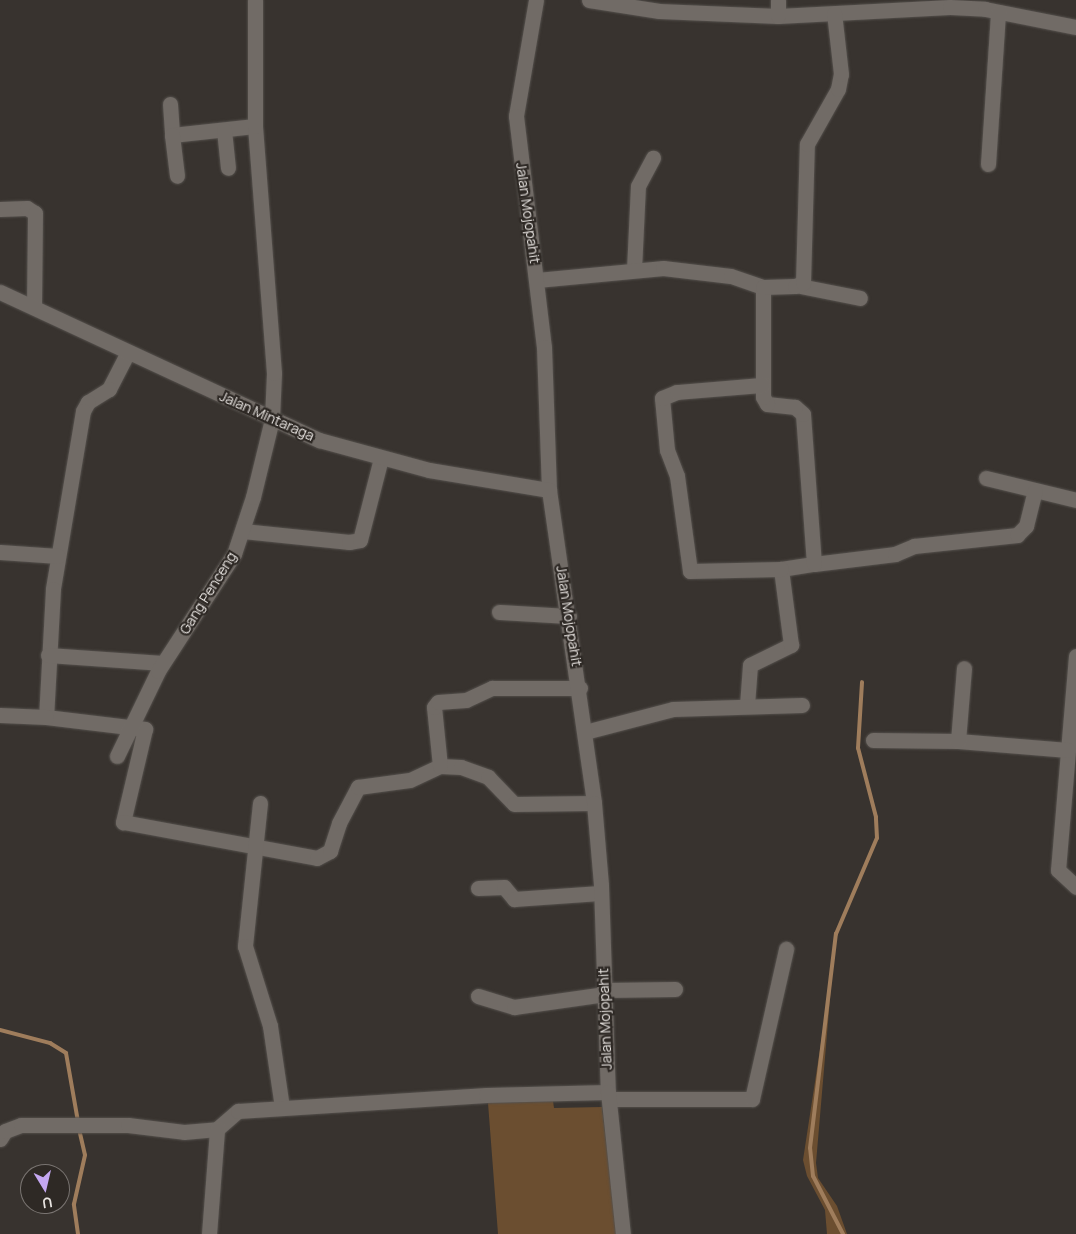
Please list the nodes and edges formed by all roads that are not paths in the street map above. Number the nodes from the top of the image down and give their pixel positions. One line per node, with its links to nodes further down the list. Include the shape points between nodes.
1 (254, 0): 11 (street, Gang Penceng)
2 (536, 0): 20 (street, Jalan Mojopahit, via 516,116)
3 (589, 0): 8 (street, via 659,11)
4 (778, 0): 8 (street)
5 (950, 3): 6 (street); 7 (street)
6 (998, 12): 9 (street); 15 (street)
7 (834, 13): 8 (street); 21 (street, via 841,74 838,89 808,144 805,277)
8 (778, 16)
9 (1076, 27)
10 (170, 104): 13 (street)
11 (255, 126): 12 (street); 28 (street, Gang Penceng, via 274,373)
12 (224, 130): 13 (street); 16 (street)
13 (172, 135): 17 (street)
14 (653, 158): 19 (street, via 638,183)
15 (988, 164)
16 (228, 168)
17 (177, 176)
18 (0, 209): 25 (street, via 27,208 35,212)
19 (634, 270): 20 (street); 22 (street, via 696,270)
20 (537, 280): 31 (street, Jalan Mojopahit, via 544,347)
21 (800, 286): 22 (street); 24 (street)
22 (763, 287): 27 (street)
23 (0, 292): 25 (street, Jalan Mintaraga)
24 (860, 298)
25 (34, 307): 26 (street, Jalan Mintaraga)
26 (128, 352): 28 (street, Jalan Mintaraga); 36 (street, via 109,388 84,406)
27 (763, 385): 37 (street, via 767,404 795,407 803,414); 38 (street, via 664,395 666,450 677,476 690,571)
28 (272, 419): 29 (street, Jalan Mintaraga, via 319,440); 34 (street, Gang Penceng)
29 (381, 458): 31 (street, Jalan Mintaraga); 34 (street, via 360,540 349,542)
30 (986, 478): 32 (street)
31 (549, 490): 40 (street, Jalan Mojopahit)
32 (1035, 491): 33 (street); 37 (street, via 1026,526 1017,535 914,546 895,554)
33 (1076, 500)
34 (243, 531): 42 (street, Gang Penceng, via 223,574)
35 (0, 552): 36 (street)
36 (58, 556): 41 (street)
37 (814, 564): 38 (street)
38 (780, 569): 46 (street, via 791,645 750,666)
39 (499, 612): 40 (street)
40 (569, 616): 45 (street, Jalan Mojopahit)
41 (48, 655): 42 (street); 49 (street)
42 (163, 663): 54 (street, Gang Penceng)
43 (1075, 663): 53 (street)
44 (964, 668): 52 (street)
45 (580, 688): 50 (street, Jalan Mojopahit); 55 (street, via 492,688 466,700 438,702 434,707)
46 (747, 705): 47 (street); 50 (street, via 653,712)
47 (802, 705)
48 (0, 715): 49 (street)
49 (46, 717): 58 (street, via 145,728 123,822 216,837)
50 (585, 732): 57 (street, Jalan Mojopahit)
51 (873, 740): 52 (street)
52 (958, 741): 53 (street)
53 (1068, 750): 59 (street, via 1058,870)
54 (117, 756)
55 (440, 766): 57 (street, via 461,767 488,777 514,804); 58 (street, via 410,780 358,787 339,823 333,844 322,856)
56 (260, 803): 58 (street)
57 (594, 803): 61 (street, Jalan Mojopahit)
58 (255, 847): 67 (street, via 245,946 270,1026)
59 (1076, 887)
60 (478, 888): 61 (street, via 504,887 514,899)
61 (600, 893): 64 (street, Jalan Mojopahit)
62 (786, 949): 66 (street, via 752,1099)
63 (675, 989): 64 (street)
64 (604, 992): 65 (street, via 514,1007); 66 (street, Jalan Mojopahit)
65 (478, 996)
66 (609, 1095): 67 (street); 71 (street, Jalan Mojopahit)
67 (282, 1107): 68 (street, via 238,1111)
68 (217, 1129): 69 (street, via 184,1132 128,1125 12,1126); 70 (street)
69 (0, 1139)
70 (209, 1234)
71 (623, 1234)

